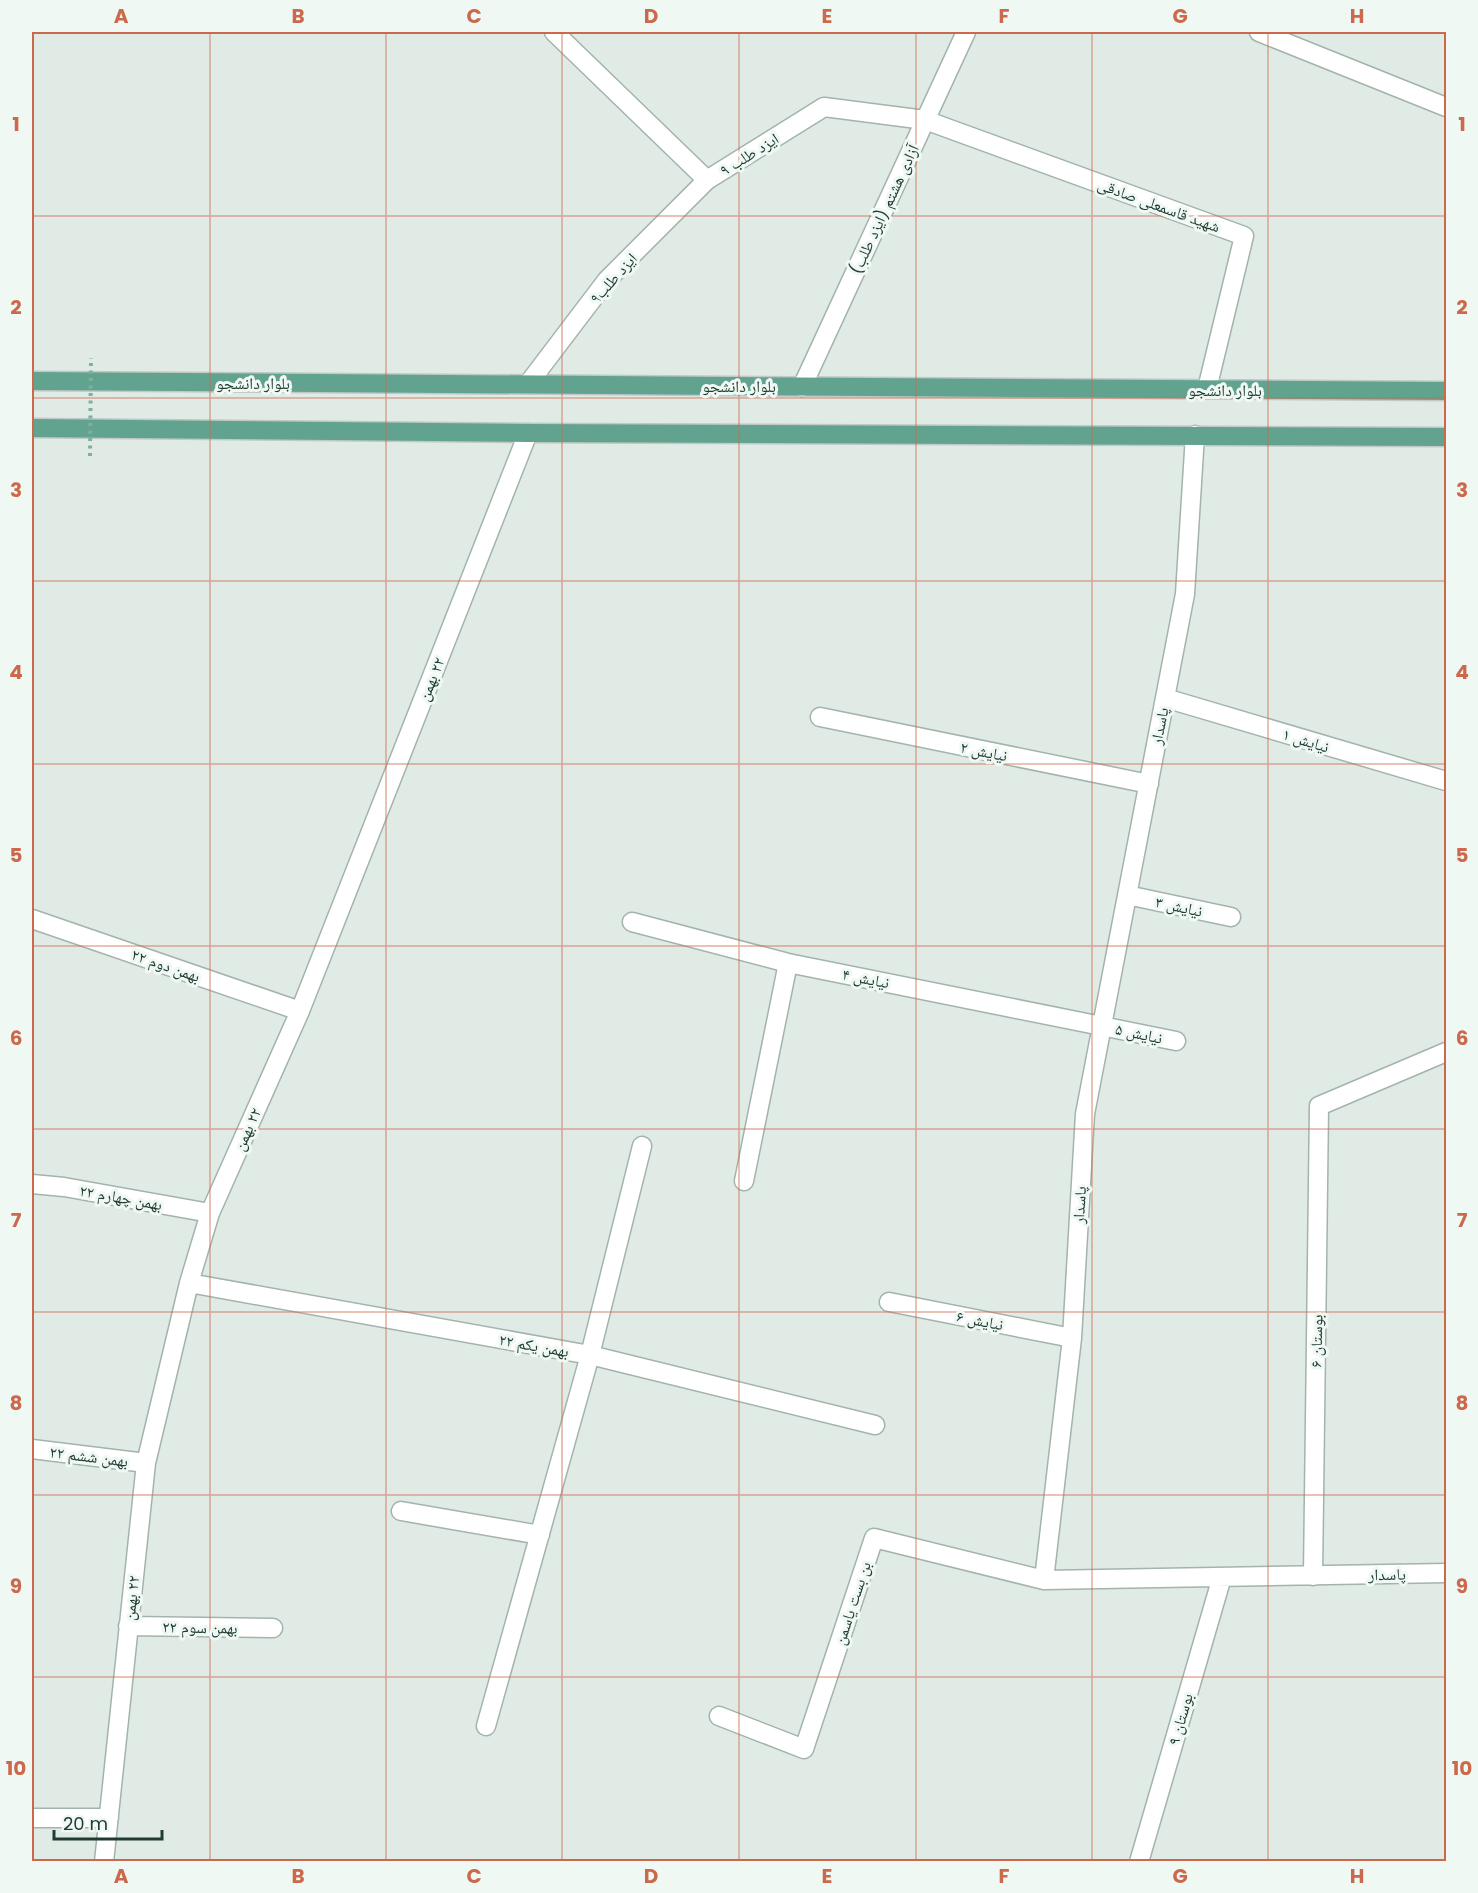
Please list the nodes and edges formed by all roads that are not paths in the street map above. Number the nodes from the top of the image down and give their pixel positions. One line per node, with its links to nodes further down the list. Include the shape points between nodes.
1 (554, 32): 6 (street, ایزد طلب ۹)
2 (966, 32): 5 (street, آزادی هشتم (ایزد طلب))
3 (1259, 32): 4 (street)
4 (1446, 107)
5 (925, 120): 6 (street, ایزد طلب ۹, via 824,106); 9 (street, آزادی هشتم (ایزد طلب)); 10 (street, شهید قاسمعلی صادقی, via 1244,236)
6 (707, 180): 8 (street, ایزد طلب۹, via 607,280)
7 (32, 381): 8 (main road, بلوار دانشجو)
8 (528, 384): 9 (main road, بلوار دانشجو)
9 (802, 387): 10 (main road, بلوار دانشجو)
10 (1207, 389): 11 (main road, بلوار دانشجو)
11 (1446, 391)
12 (32, 428): 13 (main road)
13 (528, 433): 14 (main road); 25 (street, ٢٢ بهمن)
14 (1195, 435): 15 (main road); 16 (street, پاسدار, via 1185,594)
15 (1446, 437)
16 (1165, 698): 18 (street, نیایش ۱); 19 (street, پاسدار)
17 (820, 717): 19 (street, نیایش ۲)
18 (1446, 782)
19 (1149, 784): 20 (street, پاسدار)
20 (1127, 895): 21 (street, نیایش ۳); 26 (street, پاسدار)
21 (1231, 917)
22 (32, 918): 25 (street, ۲۲ بهمن دوم)
23 (632, 922): 24 (street, نیایش ۴)
24 (788, 963): 26 (street, نیایش ۴); 30 (street)
25 (300, 1011): 32 (street, ٢٢ بهمن)
26 (1102, 1025): 27 (street, نیایش ۵); 35 (street, پاسدار, via 1085,1114)
27 (1176, 1041)
28 (1446, 1052): 43 (street, بوستان ۶, via 1319,1106)
29 (642, 1146): 36 (street)
30 (744, 1181)
31 (32, 1184): 32 (street, ۲۲ بهمن چهارم)
32 (210, 1213): 33 (street, ٢٢ بهمن)
33 (189, 1282): 36 (street, ۲۲ بهمن یکم); 39 (street, ٢٢ بهمن)
34 (889, 1302): 35 (street, نیایش ۶)
35 (1072, 1338): 45 (street, پاسدار)
36 (590, 1355): 37 (street, ۲۲ بهمن یکم); 41 (street)
37 (875, 1425)
38 (32, 1449): 39 (street, ۲۲ بهمن ششم)
39 (146, 1463): 46 (street, ٢٢ بهمن)
40 (401, 1510): 41 (street)
41 (540, 1534): 49 (street)
42 (1446, 1573): 43 (street, پاسدار)
43 (1313, 1576): 44 (street, پاسدار)
44 (1222, 1577): 45 (street, پاسدار); 53 (street, بوستان ۹)
45 (1044, 1580): 48 (street, بن بست یاسمن, via 874,1538 804,1749)
46 (128, 1626): 47 (street, ۲۲ بهمن سوم); 51 (street, ٢٢ بهمن)
47 (273, 1628)
48 (719, 1716)
49 (486, 1726)
50 (32, 1818): 51 (street)
51 (109, 1818): 52 (street, ٢٢ بهمن)
52 (104, 1862)
53 (1139, 1862)

